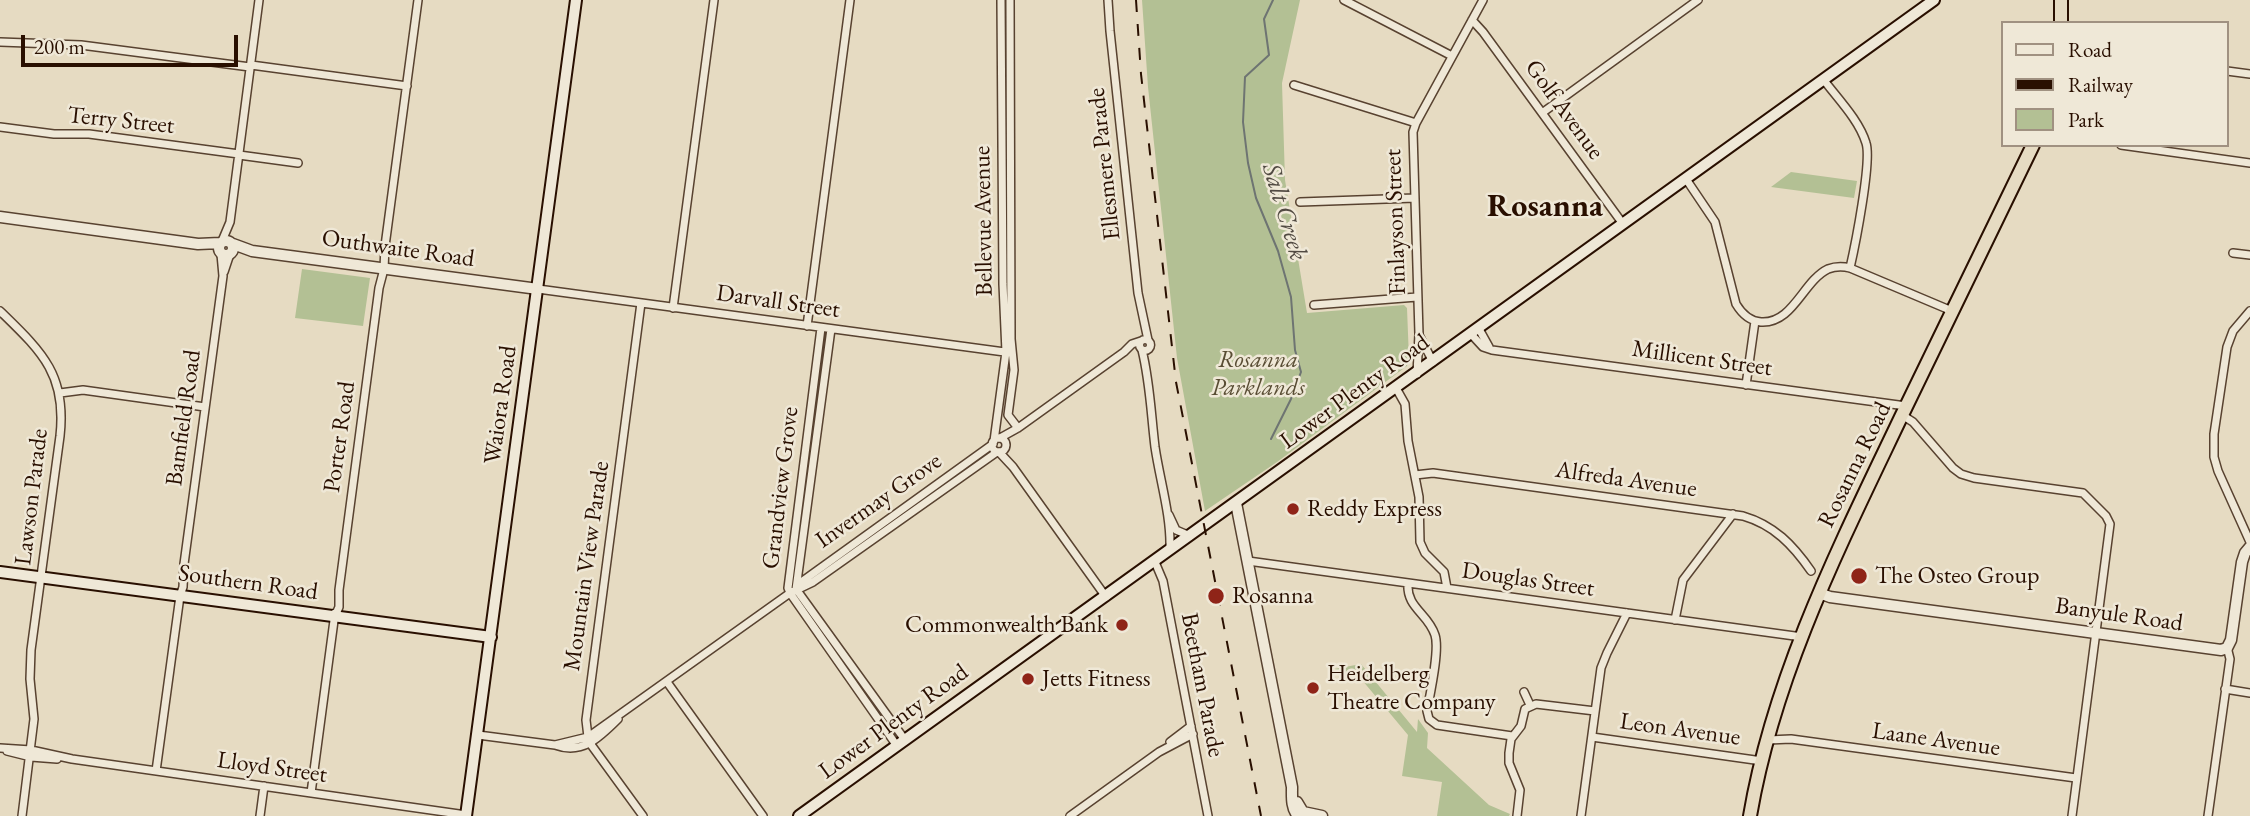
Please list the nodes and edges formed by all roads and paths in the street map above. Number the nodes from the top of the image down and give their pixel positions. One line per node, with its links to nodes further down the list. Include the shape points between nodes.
1 (259, 0): 18 (street, Bamfield Road)
2 (418, 0): 23 (street, Porter Road)
3 (576, 0): 42 (main road, Waiora Road)
4 (714, 0): 46 (street)
5 (850, 0): 51 (street)
6 (1001, 0): 57 (street, Bellevue Avenue, via 1003,284)
7 (1010, 0): 57 (street, Bellevue Avenue)
8 (1108, 0): 56 (street, Ellesmere Parade)
9 (1344, 0): 17 (street)
10 (1483, 0): 14 (street, Finlayson Street)
11 (1698, 0): 24 (street)
12 (1934, 0): 21 (main road, Lower Plenty Road)
13 (2061, 0): 15 (highway)
14 (1472, 20): 17 (street, Finlayson Street); 24 (street, Golf Avenue)
15 (2061, 21)
16 (0, 42): 18 (street, via 81,45)
17 (1452, 55): 25 (street, Finlayson Street)
18 (251, 66): 23 (street); 29 (street, Bamfield Road)
19 (2229, 71): 20 (street)
20 (2250, 74)
21 (1824, 79): 32 (main road, Lower Plenty Road); 41 (street, via 1868,147)
22 (1294, 85): 25 (street)
23 (407, 86): 40 (street, Porter Road)
24 (1542, 113): 36 (street, Golf Avenue)
25 (1416, 123): 33 (street, Finlayson Street)
26 (0, 127): 29 (street, Terry Street)
27 (2032, 147): 48 (highway, Rosanna Road)
28 (2135, 147): 31 (street)
29 (239, 154): 30 (street, Terry Street); 37 (street, Bamfield Road)
30 (298, 163)
31 (2250, 163)
32 (1686, 179): 36 (main road, Lower Plenty Road); 50 (street, via 1715,222 1736,304)
33 (1415, 198): 34 (street); 43 (street, Finlayson Street)
34 (1300, 202)
35 (1, 218): 37 (street, Outhwaite Road)
36 (1623, 225): 54 (main road, Lower Plenty Road)
37 (226, 248): 40 (street, Outhwaite Road); 63 (street, Bamfield Road)
38 (2233, 253): 39 (street)
39 (2250, 256)
40 (382, 268): 42 (street, Outhwaite Road); 87 (street, Porter Road)
41 (1850, 268): 48 (street); 50 (street, via 1828,269 1783,315 1770,322)
42 (538, 289): 44 (street, Darvall Street); 90 (main road, Waiora Road)
43 (1417, 297): 45 (street); 55 (street, Finlayson Street)
44 (641, 303): 46 (street, Darvall Street); 104 (street, Mountain View Parade, via 587,713)
45 (1314, 305)
46 (673, 308): 51 (street, Darvall Street)
47 (0, 311): 62 (street, Lawson Parade, via 41,354)
48 (1952, 311): 64 (highway, Rosanna Road)
49 (2250, 311): 72 (street, via 2227,346 2213,449)
50 (1755, 321): 60 (street)
51 (807, 326): 52 (street, Darvall Street)
52 (821, 328): 53 (street, Darvall Street); 82 (street, Grandview Grove, via 790,563 788,583)
53 (831, 329): 57 (street, Darvall Street); 82 (street, Grandview Grove)
54 (1475, 331): 58 (main road, Lower Plenty Road); 60 (street, Millicent Street, via 1483,346 1492,350)
55 (1419, 334): 58 (street, Finlayson Street); 59 (street, Finlayson Street)
56 (1144, 345): 65 (street, Invermay Grove, via 1124,352); 69 (street, Ellesmere Parade)
57 (1009, 353): 65 (street, Bellevue Avenue, via 1014,370 1008,415); 66 (street, Bellevue Avenue)
58 (1433, 362): 59 (main road, Lower Plenty Road)
59 (1417, 373): 61 (main road, Lower Plenty Road)
60 (1746, 384): 64 (street, Millicent Street)
61 (1396, 388): 67 (street, via 1405,404); 68 (main road, Lower Plenty Road)
62 (60, 393): 63 (street, via 83,390); 79 (street, Lawson Parade, via 61,426)
63 (205, 407): 84 (street, Bamfield Road)
64 (1904, 411): 83 (highway, Rosanna Road); 89 (street, via 1961,474 2083,493 2106,516 2110,533)
65 (1018, 428): 66 (street, Invermay Grove)
66 (999, 445): 82 (street, Invermay Grove); 85 (street, Bellevue Avenue)
67 (1415, 475): 70 (street, Alfreda Avenue, via 1433,473); 81 (street, via 1420,542 1445,574)
68 (1236, 503): 71 (main road, Lower Plenty Road); 75 (street)
69 (1167, 511): 71 (street, via 1176,530); 74 (street, Ellesmere Parade)
70 (1733, 514): 77 (street, Alfreda Avenue, via 1776,531); 88 (street, via 1683,580)
71 (1190, 536): 74 (main road, Lower Plenty Road)
72 (2250, 542)
73 (2250, 547): 92 (street, via 2243,557 2231,640)
74 (1170, 550): 76 (main road, Lower Plenty Road)
75 (1248, 561): 80 (street, Douglas Street); 113 (street, via 1292,787)
76 (1155, 562): 85 (main road, Lower Plenty Road); 99 (street, Beetham Parade, via 1163,581)
77 (1811, 571)
78 (0, 572): 79 (main road, Southern Road)
79 (41, 577): 84 (main road, Southern Road); 107 (street, Lawson Parade, via 31,650)
80 (1411, 583): 81 (street, Douglas Street); 102 (street, via 1413,604 1436,638 1429,719 1441,726)
81 (1443, 588): 86 (street, Douglas Street)
82 (794, 590): 93 (street, Invermay Grove); 105 (street, Grandview Grove)
83 (1819, 593): 89 (street, Banyule Road); 91 (highway, Rosanna Road)
84 (180, 596): 87 (main road, Southern Road); 109 (street, Bamfield Road)
85 (1105, 597): 105 (main road, Lower Plenty Road)
86 (1627, 613): 88 (street, Douglas Street); 98 (street, via 1603,663)
87 (335, 616): 90 (main road, Southern Road); 112 (street, Porter Road)
88 (1675, 620): 91 (street, Douglas Street)
89 (2096, 633): 92 (street, Banyule Road); 110 (street)
90 (491, 637): 100 (main road, Waiora Road)
91 (1802, 637): 101 (highway, Rosanna Road)
92 (2225, 648): 94 (street)
93 (667, 682): 104 (street, Invermay Grove); 118 (street)
94 (2225, 690): 96 (street); 127 (street)
95 (1524, 692): 97 (street)
96 (2250, 693)
97 (1530, 705): 98 (street, Leon Avenue); 102 (street)
98 (1595, 711): 103 (street)
99 (1192, 730): 120 (street); 121 (street, Beetham Parade)
100 (478, 735): 104 (street, Invermay Grove, via 571,749); 114 (main road, Waiora Road)
101 (1769, 735): 108 (highway, Rosanna Road); 110 (street, Laane Avenue)
102 (1512, 736): 123 (street, via 1509,761 1520,786)
103 (1592, 737): 108 (street, Leon Avenue); 124 (street)
104 (589, 740): 117 (street)
105 (901, 743): 119 (main road, Lower Plenty Road)
106 (0, 748): 107 (street, Lloyd Street)
107 (31, 753): 109 (street, Lloyd Street); 115 (street, Lawson Parade)
108 (1762, 761): 125 (highway, Rosanna Road)
109 (156, 771): 111 (street, Lloyd Street)
110 (2076, 778): 126 (street)
111 (264, 786): 112 (street, Lloyd Street); 116 (street)
112 (311, 793): 114 (street, Lloyd Street)
113 (1302, 814): 122 (street)
114 (466, 815)
115 (22, 816)
116 (260, 816)
117 (643, 816)
118 (763, 816)
119 (799, 816)
120 (1070, 816)
121 (1208, 816)
122 (1322, 816)
123 (1517, 816)
124 (1581, 816)
125 (1750, 816)
126 (2072, 816)
127 (2208, 816)

